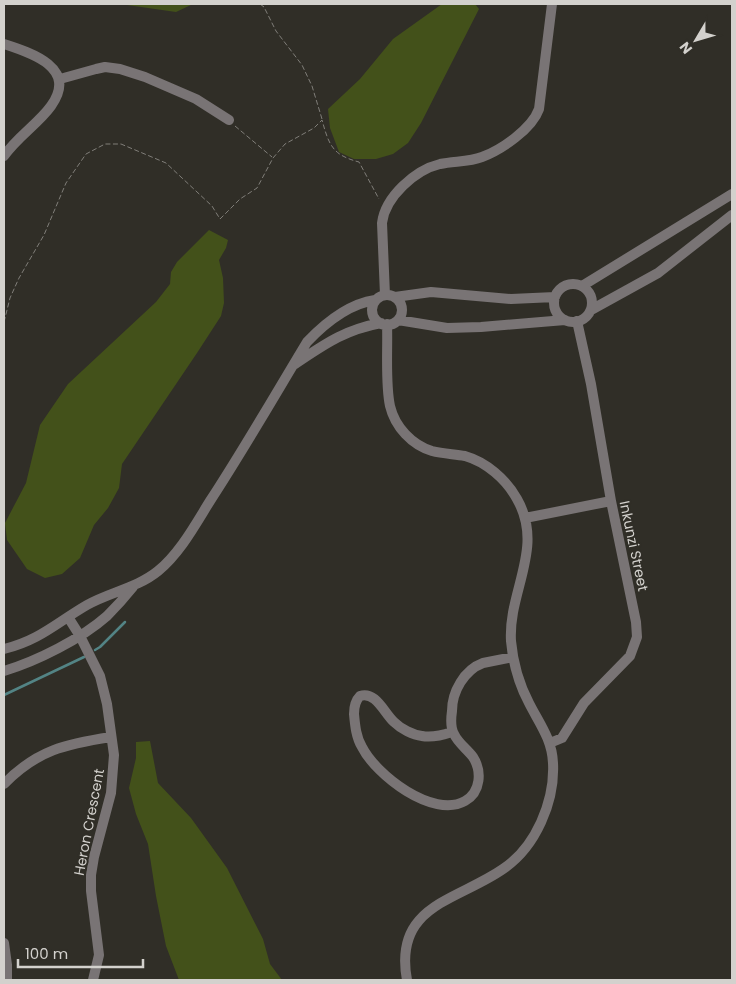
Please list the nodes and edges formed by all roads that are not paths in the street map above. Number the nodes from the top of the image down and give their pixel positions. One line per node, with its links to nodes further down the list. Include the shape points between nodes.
1 (552, 4): 9 (street, via 536,117 516,137 482,158 425,169 406,184 386,208 381,237)
2 (4, 44): 3 (street, via 39,57)
3 (60, 79): 4 (street, via 105,67 120,70 196,99); 5 (street, via 51,105)
4 (229, 120)
5 (4, 155)
6 (732, 194): 8 (street)
7 (732, 214): 12 (street, via 658,273)
8 (582, 286): 10 (street, via 566,285); 12 (street, via 592,299)
9 (390, 296): 10 (street, via 431,292 504,299); 11 (street); 13 (street, via 402,308)
10 (555, 297): 14 (street, via 557,312)
11 (375, 300): 16 (street, via 372,313); 17 (street, via 349,309 320,329 307,342)
12 (591, 310): 15 (street)
13 (398, 320): 14 (street, via 447,328); 16 (street)
14 (565, 320): 15 (street)
15 (578, 321): 18 (street, Inkunzi Street)
16 (384, 324): 17 (street, via 352,330); 19 (street, via 390,405 399,427 419,445 432,451 465,456 488,466 508,485)
17 (294, 364): 20 (street, via 191,531 158,571)
18 (611, 501): 19 (street); 28 (street, Inkunzi Street, via 636,622 635,646 626,661 577,710 562,738)
19 (525, 518): 24 (street, via 527,556 512,623)
20 (134, 586): 21 (street, via 89,604); 22 (street, via 107,616)
21 (68, 617): 22 (street, Heron Crescent); 23 (street, via 41,636)
22 (80, 636): 25 (street, via 34,660); 27 (street, Heron Crescent, via 100,676)
23 (4, 649)
24 (513, 657): 26 (street, via 482,664 460,682 452,705); 28 (street, via 520,684)
25 (4, 671)
26 (452, 732): 26 (street, via 477,766 478,782 466,800 439,805 405,790 369,759 358,739 355,704 360,696 373,698 395,723 421,736 441,736)
27 (110, 737): 29 (street, via 57,748 33,761); 31 (street, Heron Crescent, via 114,774 91,875)
28 (550, 744): 35 (street, via 553,762 550,796 538,830 505,868 436,905 416,925 405,950)
29 (4, 784)
30 (4, 943): 32 (street)
31 (99, 962): 33 (street, Heron Crescent); 34 (street)
32 (7, 980)
33 (93, 980)
34 (103, 980)
35 (407, 980)

